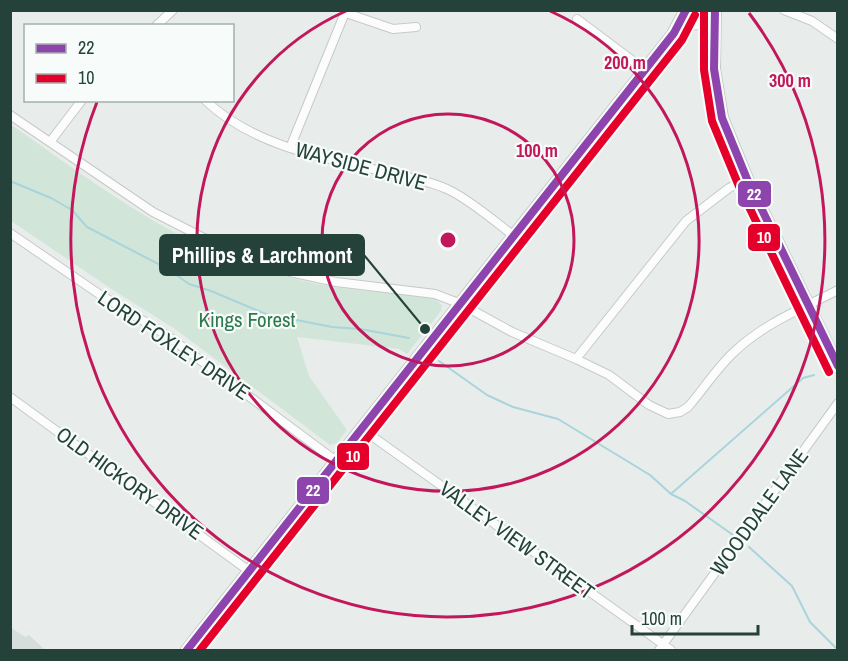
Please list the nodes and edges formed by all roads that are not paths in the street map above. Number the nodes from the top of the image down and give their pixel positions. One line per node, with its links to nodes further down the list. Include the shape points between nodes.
1 (173, 10): 7 (street)
2 (686, 10): 10 (street)
3 (715, 10): 8 (street)
4 (783, 10): 11 (street, via 812,21)
5 (346, 12): 9 (street, via 393,29); 17 (street)
6 (577, 19): 12 (street)
7 (158, 24)
8 (714, 26): 10 (street, via 691,22); 18 (street, via 714,69 722,118)
9 (416, 27)
10 (674, 33): 12 (street)
11 (837, 39)
12 (645, 70): 20 (street)
13 (81, 102): 16 (street)
14 (207, 102): 17 (street, WAYSIDE DRIVE, via 248,130)
15 (10, 115): 16 (street)
16 (51, 142): 22 (street, via 153,212 259,261 336,282 435,294)
17 (290, 148): 20 (street, WAYSIDE DRIVE, via 420,179 451,191)
18 (747, 179): 23 (street); 24 (street, via 686,221)
19 (10, 233): 29 (street, LORD FOXLEY DRIVE, via 165,334)
20 (514, 236): 22 (street)
21 (837, 290): 23 (street)
22 (461, 304): 24 (street, via 512,332); 28 (street)
23 (808, 306): 24 (street, via 758,332 732,354 680,412 668,414 648,405 609,375); 25 (street)
24 (576, 359)
25 (837, 367)
26 (10, 397): 30 (street, OLD HICKORY DRIVE)
27 (837, 403): 31 (street, WOODDALE LANE)
28 (362, 429): 29 (street); 31 (street, VALLEY VIEW STREET)
29 (336, 460): 30 (street)
30 (249, 571): 32 (street)
31 (661, 647): 33 (street, VALLEY VIEW STREET)
32 (187, 651)
33 (671, 651)

